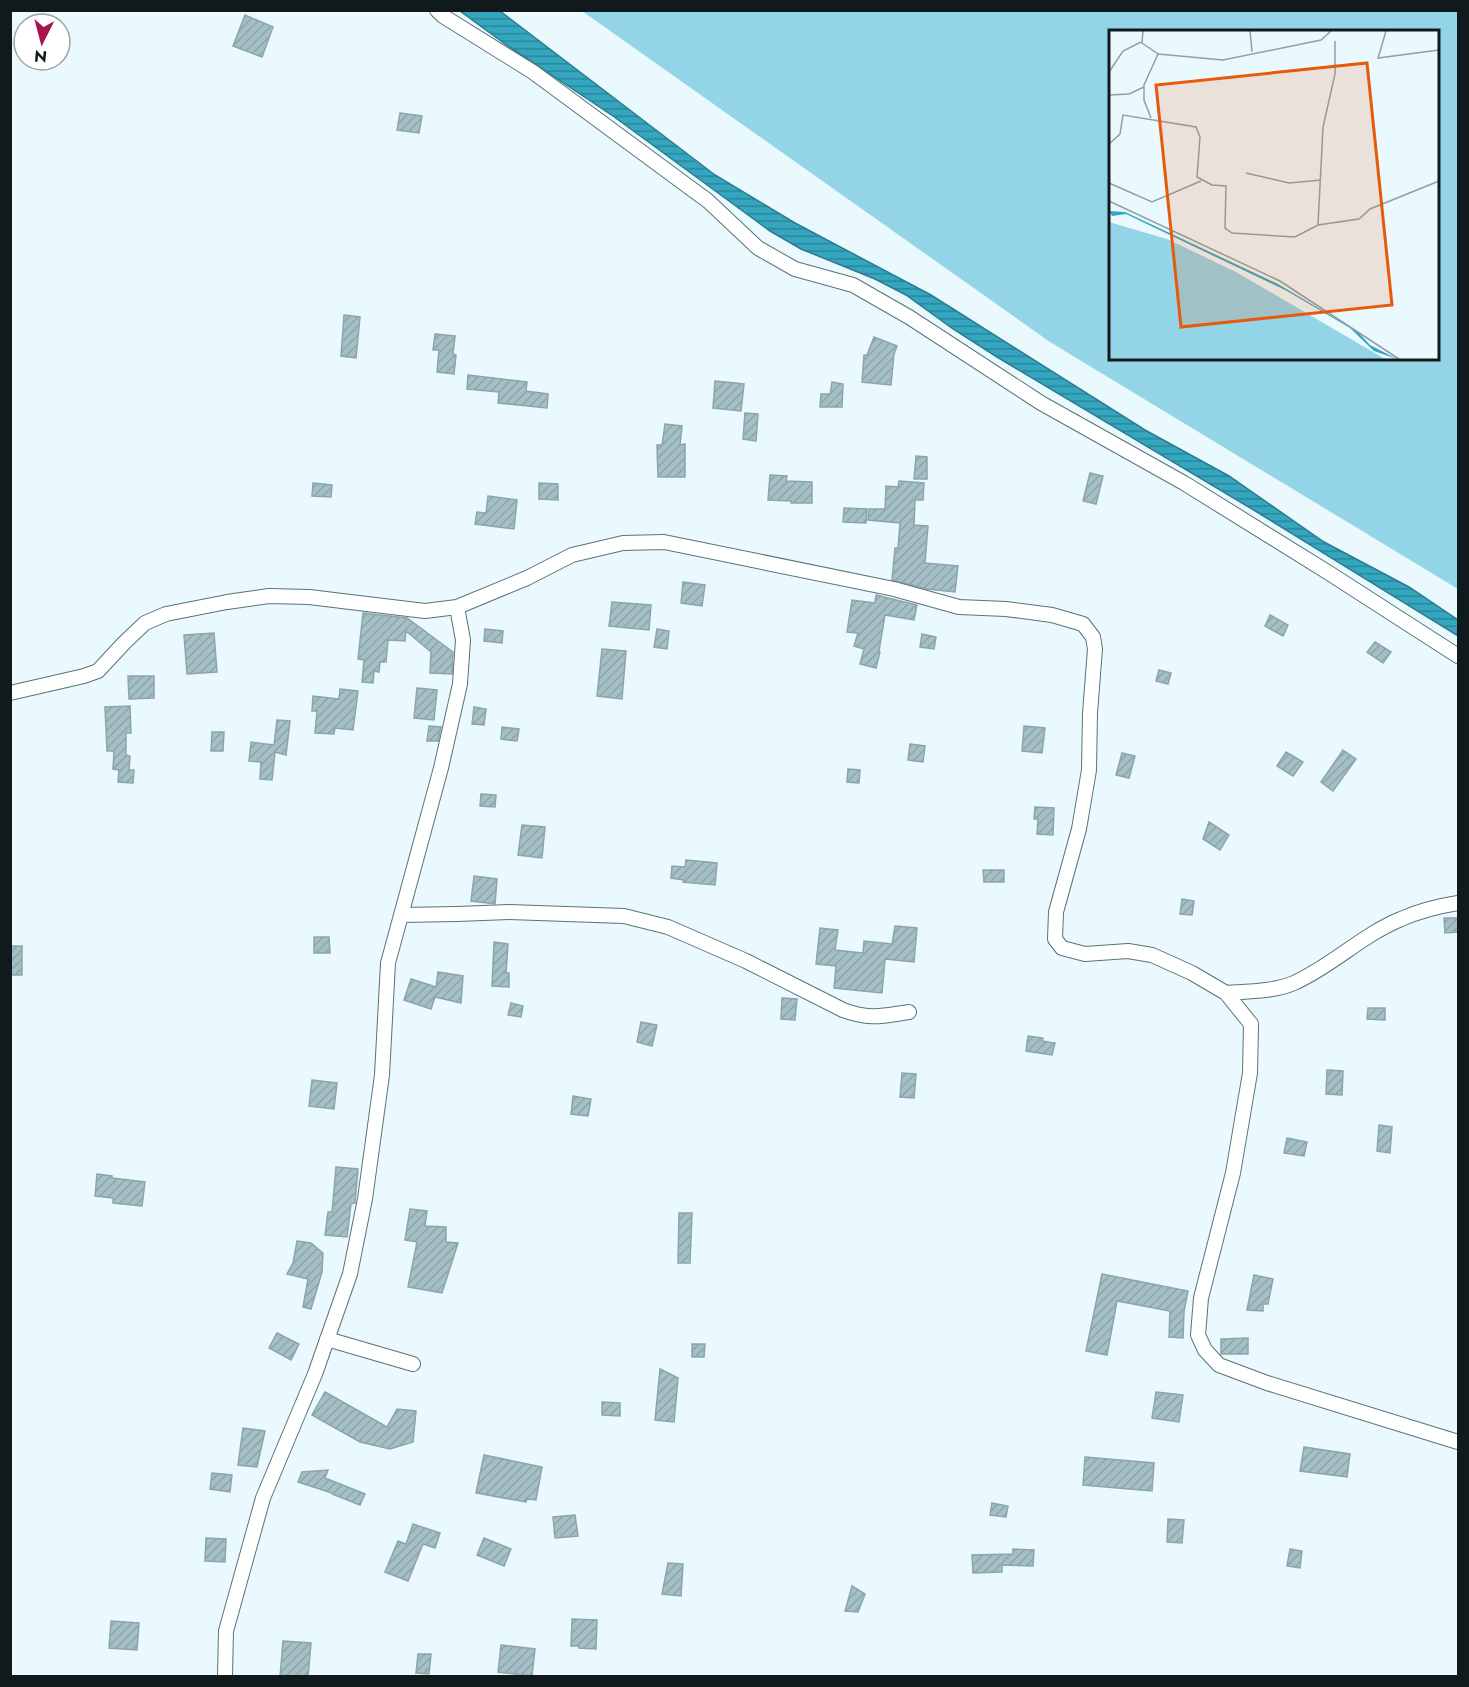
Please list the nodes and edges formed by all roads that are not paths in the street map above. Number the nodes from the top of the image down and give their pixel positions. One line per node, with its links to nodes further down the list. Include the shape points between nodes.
1 (437, 10): 3 (street, via 533,72 708,201 758,248 795,268 853,285 909,316 1041,403 1184,483)
2 (457, 607): 4 (street, via 424,611 279,596 227,602 166,614 145,623 98,671); 6 (street, via 464,640 460,684); 7 (street, via 572,555 623,543 664,542 894,589 959,607 1052,615 1083,624 1093,637 1095,649 1089,770 1056,912 1055,939 1062,948 1085,954 1128,951 1152,955)
3 (1458, 656)
4 (10, 693)
5 (1458, 903): 7 (street, via 1401,919 1293,984)
6 (400, 915): 8 (street, via 624,915 668,927 859,1016); 9 (street, via 388,963 382,1075 365,1199 350,1274)
7 (1226, 993): 11 (street, via 1251,1024 1250,1072 1233,1173 1202,1299 1198,1335 1205,1350 1219,1365 1267,1383)
8 (909, 1012)
9 (327, 1339): 10 (street); 12 (street, via 263,1498 226,1631)
10 (413, 1364)
11 (1458, 1442)
12 (225, 1677)

